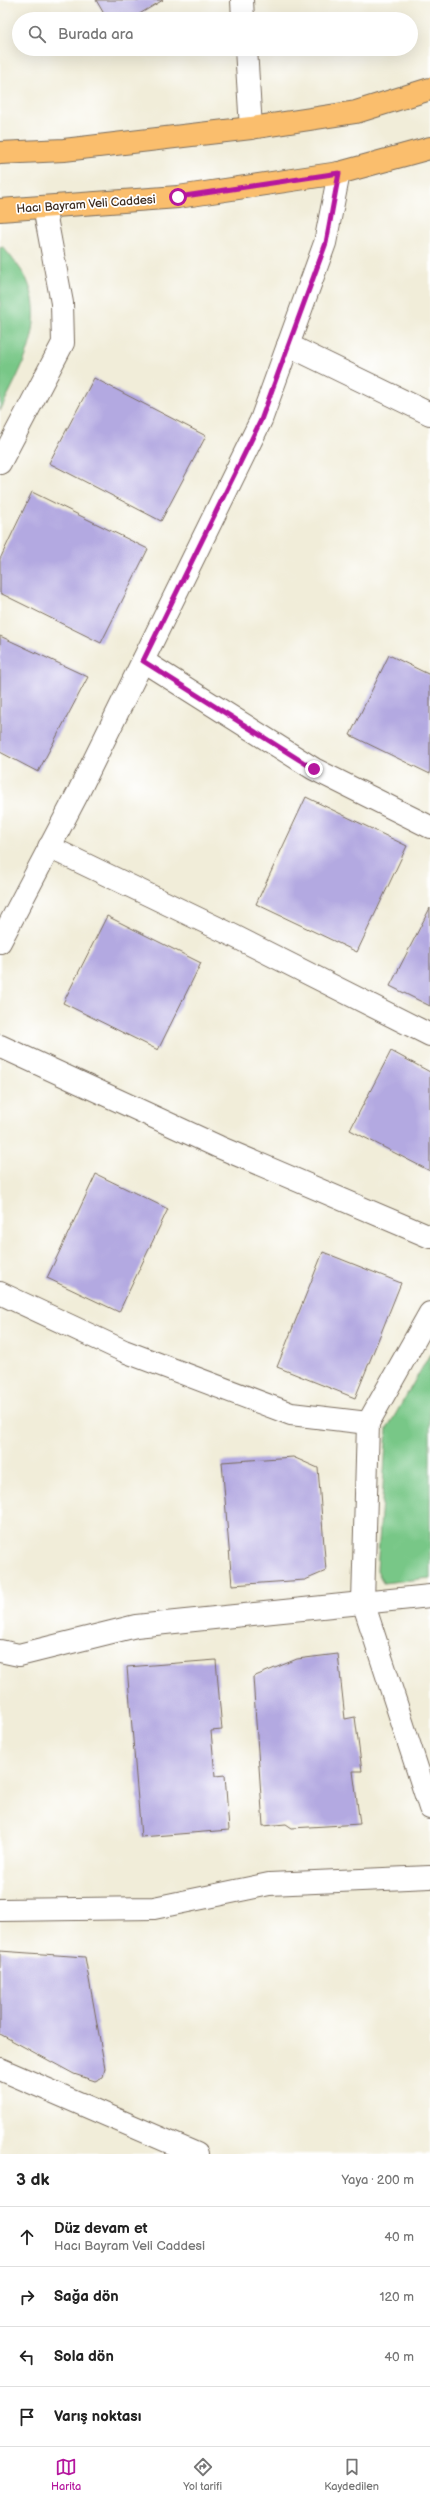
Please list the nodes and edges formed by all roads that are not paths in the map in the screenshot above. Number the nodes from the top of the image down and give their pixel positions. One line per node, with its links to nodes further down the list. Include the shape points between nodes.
1 (242, 0): 2 (street)
2 (243, 12)
3 (246, 56): 5 (street)
4 (430, 89): 5 (main road, via 356,112)
5 (251, 128): 7 (main road, via 64,150)
6 (430, 148): 8 (main road, Hacı Bayram Veli Caddesi)
7 (0, 153)
8 (339, 173): 9 (main road, Hacı Bayram Veli Caddesi, via 178,197); 11 (street, via 326,243)
9 (44, 207): 10 (main road, Hacı Bayram Veli Caddesi); 13 (street, via 62,303 63,343)
10 (0, 210)
11 (288, 345): 12 (street); 14 (street, via 261,420)
12 (430, 414)
13 (0, 463)
14 (143, 661): 15 (street, via 314,769); 16 (street)
15 (430, 827)
16 (50, 847): 17 (street); 18 (street)
17 (0, 942)
18 (430, 1035)
19 (0, 1046): 20 (street, via 219,1147)
20 (430, 1237)
21 (0, 1294): 23 (street, via 124,1351 291,1414)
22 (430, 1313): 23 (street)
23 (368, 1423): 25 (street)
24 (430, 1596): 25 (street)
25 (363, 1602): 26 (street, via 136,1626 19,1655); 27 (street)
26 (0, 1651)
27 (430, 1808)
28 (430, 1877): 29 (street, via 269,1884 154,1908)
29 (0, 1910)
30 (0, 2069): 31 (street)
31 (197, 2154)

